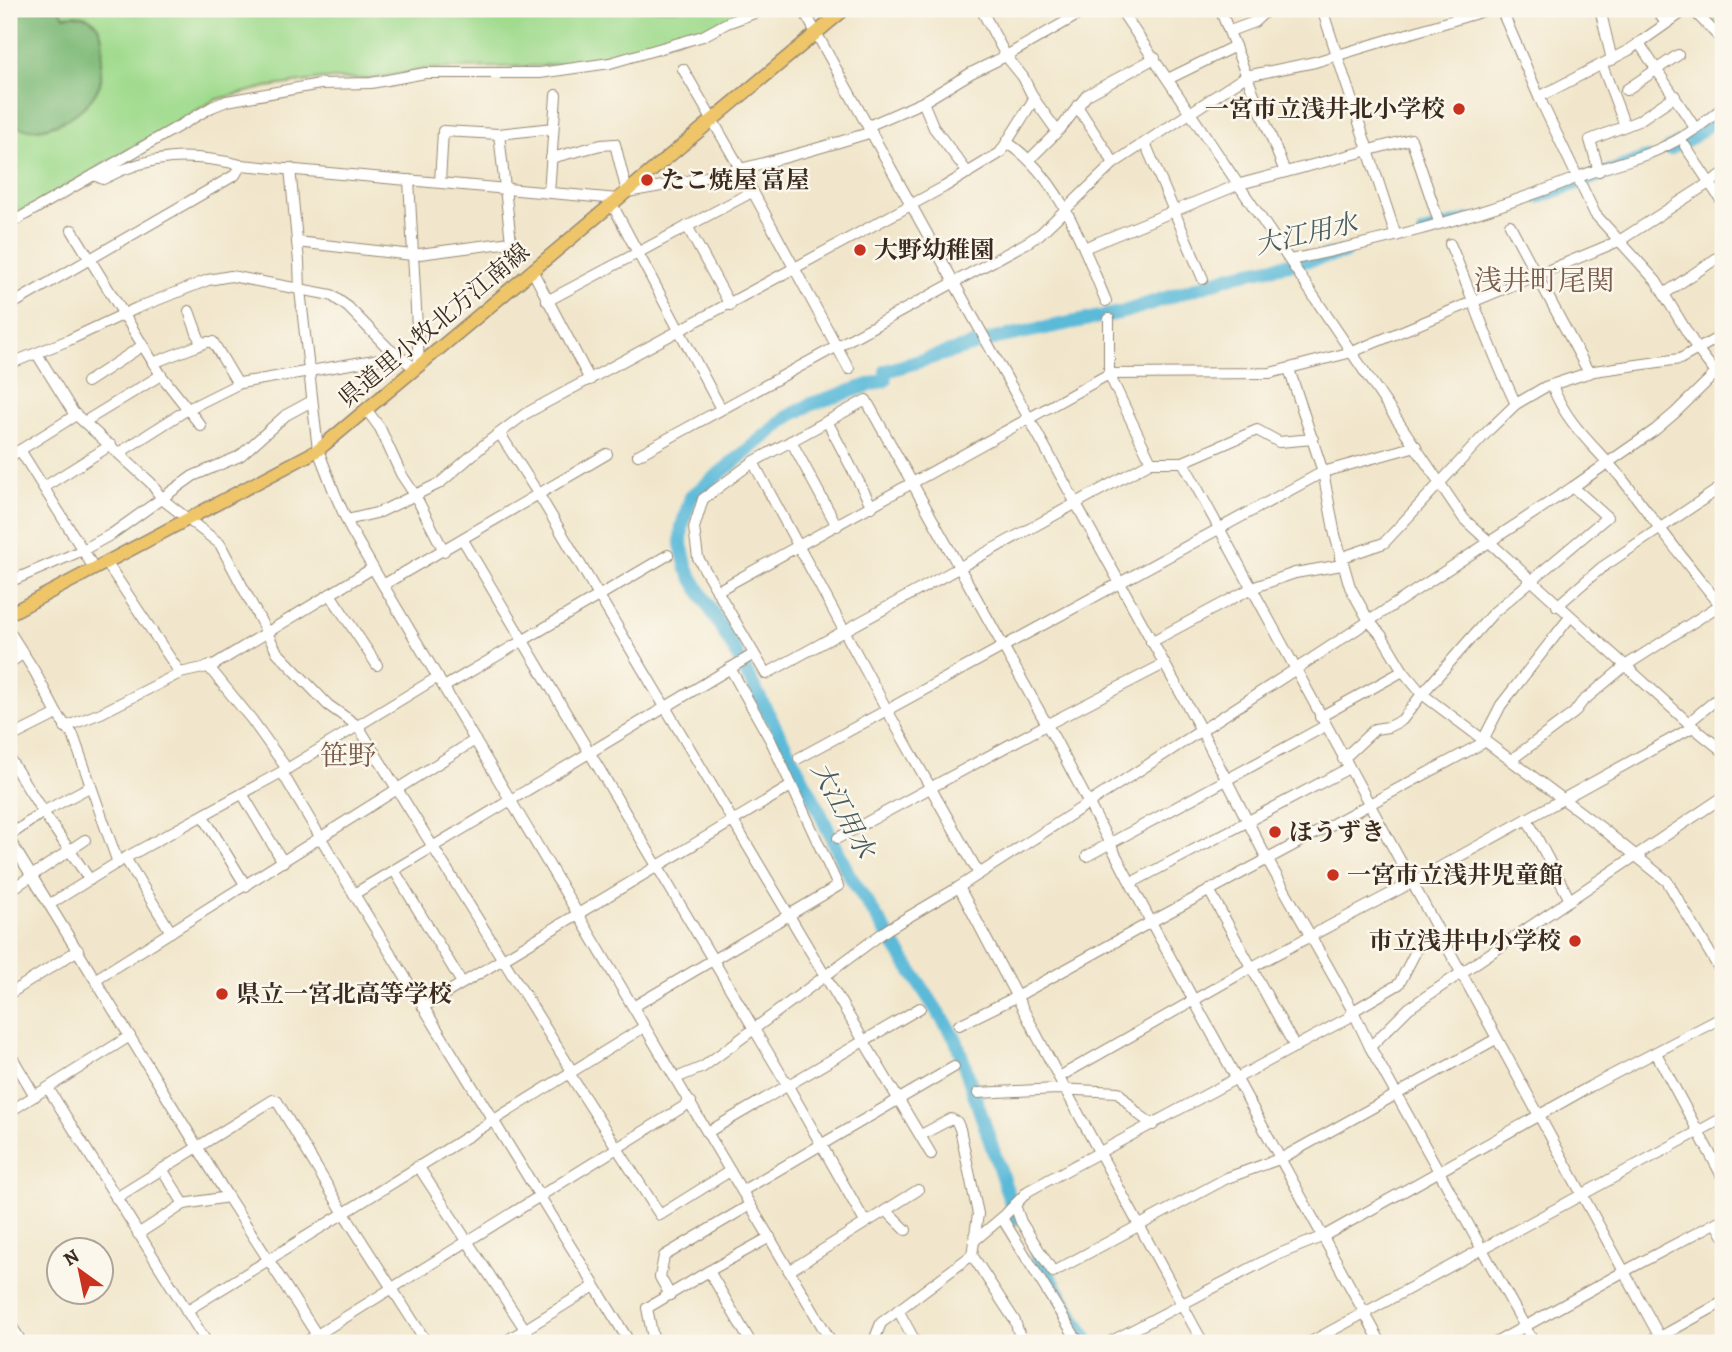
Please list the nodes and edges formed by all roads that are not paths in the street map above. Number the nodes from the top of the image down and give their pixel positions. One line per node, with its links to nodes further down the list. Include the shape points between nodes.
1 (765, 9): 61 (street, via 674,46 599,65 540,73 425,73 371,83 320,83 227,101)
2 (803, 9): 17 (street)
3 (845, 9): 17 (main road, 県道里小牧北方江南線)
4 (981, 9): 22 (street)
5 (1088, 9): 22 (street)
6 (1120, 9): 24 (street)
7 (1220, 9): 16 (street)
8 (1268, 9): 16 (street, via 1254,22)
9 (1322, 9): 23 (street)
10 (1490, 9): 23 (street)
11 (1501, 9): 34 (street)
12 (1600, 9): 25 (street)
13 (1656, 9): 15 (street)
14 (1689, 9): 15 (street); 18 (street)
15 (1666, 23): 19 (street)
16 (1230, 31): 20 (street)
17 (815, 34): 40 (main road, 県道里小牧北方江南線); 44 (street)
18 (1723, 41)
19 (1639, 43): 25 (street); 28 (street)
20 (1235, 46): 29 (street); 30 (street)
21 (1678, 55): 28 (street)
22 (1006, 56): 35 (street); 36 (street)
23 (1338, 56): 29 (street); 50 (street)
24 (1155, 58): 30 (street); 37 (street, via 1087,95)
25 (1612, 60): 26 (street)
26 (1602, 65): 34 (street); 41 (street)
27 (682, 69): 40 (street)
28 (1657, 69): 31 (street); 33 (street)
29 (1245, 76): 39 (street); 58 (street)
30 (1168, 79): 39 (street)
31 (1626, 90)
32 (556, 95): 42 (street)
33 (1675, 96): 41 (street); 43 (street)
34 (1539, 97): 63 (street)
35 (1034, 99): 45 (street); 47 (street)
36 (923, 102): 44 (street); 59 (street, via 934,128)
37 (1077, 106): 45 (street); 53 (street)
38 (1723, 107): 43 (street)
39 (1190, 112): 48 (street); 66 (street)
40 (711, 120): 56 (street); 70 (main road, 県道里小牧北方江南線)
41 (1625, 126): 57 (street, via 1590,141)
42 (553, 128): 46 (street); 51 (street)
43 (1695, 128): 57 (street, via 1650,153)
44 (870, 129): 56 (street); 72 (street)
45 (1057, 131): 52 (street)
46 (499, 134): 64 (street, via 443,131); 67 (street)
47 (1007, 142): 52 (street); 59 (street, via 1000,153)
48 (1145, 143): 53 (street); 74 (street)
49 (1685, 146): 65 (street)
50 (1368, 152): 58 (street); 75 (street, via 1411,139); 80 (street)
51 (551, 158): 69 (street); 70 (street, via 615,144)
52 (1030, 159): 73 (street)
53 (1114, 163): 73 (street)
54 (241, 165): 55 (street); 61 (street, via 174,157 126,167 103,179); 88 (street, via 235,175)
55 (290, 169): 62 (street); 82 (street)
56 (740, 169): 68 (street); 70 (street)
57 (1599, 171): 63 (street)
58 (1285, 172): 66 (street)
59 (968, 173): 72 (street)
60 (1723, 174): 65 (street)
61 (94, 175): 76 (street)
62 (409, 180): 64 (street); 87 (street)
63 (1579, 181): 80 (street); 81 (street, via 1595,214)
64 (440, 182): 67 (street)
65 (1710, 183): 71 (street); 81 (street)
66 (1240, 184): 74 (street); 89 (street)
67 (505, 189): 69 (street); 87 (street, via 511,242)
68 (752, 192): 78 (street); 90 (street)
69 (549, 193): 70 (street)
70 (619, 198): 85 (street); 91 (main road, 県道里小牧北方江南線)
71 (1723, 203)
72 (910, 204): 90 (street); 94 (street)
73 (1066, 210): 84 (street); 94 (street, via 1028,242)
74 (1175, 212): 84 (street); 93 (street)
75 (1438, 219)
76 (9, 224)
77 (1510, 225): 92 (street)
78 (687, 226): 85 (street); 100 (street)
79 (72, 230): 88 (street)
80 (1396, 236): 89 (street)
81 (1619, 241): 92 (street); 95 (street)
82 (297, 242): 87 (street); 96 (street)
83 (1450, 244): 99 (street)
84 (1084, 248): 98 (street)
85 (637, 253): 97 (street); 105 (street)
86 (1723, 254): 95 (street)
87 (412, 255): 116 (street)
88 (90, 260): 101 (street); 103 (street)
89 (1292, 263): 111 (street)
90 (793, 269): 100 (street); 109 (street)
91 (532, 271): 97 (street); 116 (main road, 県道里小牧北方江南線)
92 (1538, 275): 99 (street); 121 (street)
93 (1203, 279)
94 (953, 281): 109 (street); 135 (street)
95 (1664, 294): 110 (street)
96 (300, 295): 103 (street, via 231,276 208,280); 116 (street, via 331,295 374,336); 120 (street)
97 (547, 301): 124 (street)
98 (1106, 301)
99 (1474, 301): 111 (street); 130 (street)
100 (730, 305): 105 (street)
101 (9, 306)
102 (189, 311): 107 (street)
103 (122, 315): 108 (street); 112 (street)
104 (1109, 319): 122 (street)
105 (680, 332): 124 (street); 133 (street)
106 (1723, 335): 110 (street)
107 (201, 344): 114 (street); 127 (street, via 217,346)
108 (142, 346): 114 (street); 125 (street)
109 (837, 346): 117 (street); 133 (street)
110 (1698, 350): 119 (street); 121 (street, via 1680,359)
111 (1352, 352): 118 (street); 142 (street)
112 (37, 354): 115 (street); 134 (street)
113 (380, 359): 120 (street)
114 (153, 363): 123 (street)
115 (9, 364)
116 (417, 367): 132 (main road, 県道里小牧北方江南線)
117 (849, 369)
118 (1289, 369): 122 (street); 140 (street)
119 (1719, 370): 126 (street); 149 (street, via 1655,430)
120 (308, 371): 127 (street); 129 (street)
121 (1589, 373): 128 (street)
122 (1109, 374): 135 (street); 151 (street)
123 (160, 375): 131 (street); 137 (street)
124 (590, 380): 139 (street, via 525,414)
125 (87, 382)
126 (1723, 382)
127 (238, 384): 131 (street)
128 (1552, 385): 130 (street); 149 (street, via 1569,420)
129 (312, 401): 145 (street); 161 (street, via 286,415 240,456 193,476)
130 (1516, 404): 154 (street)
131 (188, 408): 138 (street); 143 (street)
132 (366, 409): 145 (main road, 県道里小牧北方江南線); 159 (street)
133 (721, 410): 147 (street)
134 (76, 415): 137 (street); 144 (street)
135 (1028, 419): 155 (street); 162 (street)
136 (827, 421): 141 (street); 155 (street, via 866,400); 163 (street)
137 (84, 422): 143 (street)
138 (201, 426)
139 (500, 434): 159 (street, via 440,483); 160 (street)
140 (1313, 439): 152 (street, via 1279,442 1257,430); 153 (street)
141 (791, 441): 150 (street); 166 (street)
142 (1416, 446): 153 (street); 154 (street)
143 (115, 449): 157 (street); 161 (street)
144 (20, 450): 148 (street); 157 (street)
145 (318, 450): 164 (main road, 県道里小牧北方江南線); 165 (street)
146 (607, 454): 160 (street)
147 (638, 455)
148 (9, 457)
149 (1607, 461): 158 (street); 167 (street)
150 (753, 462): 171 (street); 184 (street, via 703,499 694,528 698,558)
151 (1151, 462): 152 (street); 162 (street)
152 (1183, 462): 168 (street)
153 (1323, 472): 168 (street); 175 (street)
154 (1439, 482): 170 (street, via 1464,519); 175 (street, via 1384,543)
155 (911, 485): 163 (street); 178 (street)
156 (1723, 486): 167 (street)
157 (44, 487): 172 (street)
158 (1573, 487): 170 (street); 179 (street, via 1607,517)
159 (415, 495): 165 (street, via 380,512); 173 (street)
160 (539, 495): 169 (street); 186 (street)
161 (162, 499): 164 (street); 172 (street)
162 (1074, 504): 178 (street); 181 (street)
163 (872, 506): 166 (street)
164 (187, 520): 176 (main road, 県道里小牧北方江南線); 194 (street, via 220,544)
165 (346, 520): 177 (street)
166 (837, 526): 171 (street)
167 (1661, 528): 187 (street); 188 (street, via 1601,568)
168 (1218, 530): 181 (street); 183 (street)
169 (463, 540): 173 (street); 195 (street)
170 (1488, 542): 179 (street); 191 (street)
171 (799, 547): 184 (street); 193 (street)
172 (83, 550): 176 (street); 180 (street)
173 (444, 551): 182 (street)
174 (668, 555): 186 (street)
175 (1341, 561): 183 (street); 191 (street)
176 (100, 565): 189 (main road, 県道里小牧北方江南線); 208 (street)
177 (373, 568): 182 (street); 185 (street)
178 (957, 568): 193 (street); 197 (street)
179 (1531, 580): 188 (street); 210 (street, via 1493,613)
180 (9, 582)
181 (1119, 583): 196 (street); 197 (street)
182 (383, 585): 209 (street)
183 (1252, 588): 196 (street); 206 (street)
184 (717, 591): 199 (street)
185 (330, 594): 194 (street); 204 (street)
186 (598, 596): 195 (street); 212 (street)
187 (1722, 605): 205 (street)
188 (1557, 606): 190 (street)
189 (9, 614)
190 (1570, 617): 205 (street); 223 (street, via 1501,705)
191 (1369, 621): 206 (street); 207 (street)
192 (9, 631): 198 (street)
193 (843, 631): 199 (street, via 766,674); 213 (street)
194 (268, 633): 203 (street); 218 (street, via 277,652 328,705)
195 (522, 641): 209 (street); 225 (street)
196 (1152, 642): 202 (street)
197 (1003, 648): 213 (street); 216 (street)
198 (24, 653): 200 (street); 214 (street)
199 (754, 654): 201 (street)
200 (9, 663)
201 (737, 664): 212 (street); 233 (street)
202 (1164, 664): 216 (street); 220 (street)
203 (208, 666): 208 (street); 230 (street, via 257,727)
204 (377, 666)
205 (1625, 666): 217 (street); 228 (street, via 1574,713)
206 (1296, 669): 215 (street); 220 (street)
207 (1403, 671): 210 (street); 215 (street)
208 (180, 673): 219 (street)
209 (441, 682): 218 (street); 222 (street)
210 (1422, 694): 223 (street); 229 (street, via 1402,720 1375,729)
211 (1723, 694): 217 (street)
212 (664, 708): 225 (street); 245 (street)
213 (887, 710): 227 (street); 234 (street)
214 (57, 714): 219 (street); 221 (street)
215 (1322, 722): 229 (street); 231 (street)
216 (1046, 725): 234 (street); 240 (street)
217 (1690, 725): 224 (street); 238 (street)
218 (358, 726): 230 (street); 235 (street)
219 (65, 727): 232 (street, via 73,735)
220 (1201, 730): 231 (street); 240 (street)
221 (9, 738)
222 (475, 740): 235 (street); 239 (street)
223 (1482, 740): 228 (street); 241 (street)
224 (1723, 751)
225 (590, 753): 239 (street); 259 (street)
226 (9, 758): 242 (street)
227 (799, 758)
228 (1511, 760): 238 (street)
229 (1346, 764): 241 (street); 246 (street)
230 (285, 772): 236 (street); 248 (street)
231 (1227, 780): 246 (street); 251 (street)
232 (91, 786): 242 (street); 257 (street)
233 (791, 786): 245 (street); 274 (street, via 838,886)
234 (929, 788): 249 (street); 261 (street)
235 (397, 789): 248 (street); 252 (street)
236 (243, 795): 243 (street); 258 (street)
237 (1723, 797): 255 (street)
238 (1563, 799): 244 (street); 255 (street)
239 (511, 800): 252 (street); 273 (street)
240 (1088, 803): 251 (street); 261 (street)
241 (1368, 804): 256 (street); 264 (street)
242 (43, 812): 247 (street); 253 (street)
243 (203, 816): 257 (street); 266 (street)
244 (1527, 819): 264 (street); 271 (street)
245 (732, 820): 259 (street); 274 (street)
246 (1249, 821): 256 (street); 265 (street)
247 (9, 838): 262 (street)
248 (322, 838): 258 (street); 270 (street)
249 (838, 838)
250 (85, 840): 253 (street)
251 (1109, 844): 254 (street); 265 (street)
252 (432, 846): 260 (street); 280 (street)
253 (70, 850): 262 (street); 263 (street)
254 (1087, 856)
255 (1636, 856): 271 (street); 284 (street, via 1667,880)
256 (1267, 859): 268 (street); 278 (street)
257 (122, 860): 263 (street); 277 (street)
258 (283, 862): 266 (street)
259 (656, 866): 273 (street); 281 (street)
260 (394, 870): 270 (street); 287 (street)
261 (978, 874): 267 (street)
262 (33, 876): 269 (street); 272 (street)
263 (90, 880): 272 (street)
264 (1413, 882): 276 (street); 278 (street)
265 (1132, 883): 275 (street)
266 (246, 886): 277 (street)
267 (958, 887): 285 (street); 289 (street)
268 (1209, 890): 275 (street); 282 (street)
269 (9, 891)
270 (354, 894): 291 (street)
271 (1570, 900): 283 (street)
272 (50, 904): 279 (street)
273 (579, 912): 280 (street); 292 (street)
274 (788, 915): 281 (street); 285 (street)
275 (1151, 922): 289 (street); 290 (street)
276 (1436, 928): 283 (street); 294 (street, via 1417,949 1399,984)
277 (171, 932): 286 (street)
278 (1310, 937): 282 (street); 294 (street)
279 (78, 950): 286 (street); 288 (street)
280 (501, 959): 287 (street); 307 (street)
281 (712, 961): 292 (street); 298 (street)
282 (1252, 967): 290 (street); 302 (street)
283 (1461, 975): 300 (street); 303 (street, via 1409,1008)
284 (1723, 975)
285 (824, 976): 298 (street); 301 (street)
286 (96, 979): 299 (street)
287 (462, 983): 291 (street)
288 (9, 994)
289 (1016, 997): 296 (street); 308 (street)
290 (1194, 999): 308 (street); 310 (street)
291 (423, 1007): 322 (street)
292 (633, 1007): 297 (street)
293 (920, 1008): 301 (street)
294 (1353, 1011): 302 (street); 303 (street)
295 (1723, 1017): 305 (street)
296 (959, 1025)
297 (644, 1027): 307 (street); 309 (street)
298 (754, 1030): 309 (street, via 703,1067); 311 (street)
299 (130, 1036): 312 (street); 328 (street)
300 (1496, 1039): 315 (street); 320 (street)
301 (862, 1040): 311 (street); 317 (street)
302 (1295, 1047): 310 (street)
303 (1370, 1047): 315 (street)
304 (9, 1052): 316 (street)
305 (1656, 1053): 320 (street); 325 (street)
306 (954, 1068): 317 (street)
307 (571, 1072): 322 (street); 329 (street)
308 (1059, 1077): 313 (street)
309 (676, 1078): 318 (street)
310 (1236, 1078): 323 (street); 332 (street)
311 (788, 1086): 324 (street); 327 (street)
312 (48, 1088): 316 (street); 343 (street)
313 (1065, 1089): 314 (street); 323 (street, via 1118,1092); 330 (street)
314 (978, 1093)
315 (1396, 1094): 332 (street); 336 (street)
316 (35, 1096): 319 (street)
317 (899, 1099): 326 (street); 327 (street)
318 (691, 1102): 324 (street); 329 (street)
319 (9, 1112)
320 (1538, 1116): 336 (street); 340 (street)
321 (1723, 1118): 325 (street)
322 (492, 1121): 333 (street); 342 (street)
323 (1153, 1125): 330 (street)
324 (708, 1132): 335 (street)
325 (1699, 1132): 337 (street); 340 (street)
326 (921, 1135): 331 (street); 358 (street, via 951,1119 957,1122 978,1214)
327 (822, 1144): 339 (street); 349 (street)
328 (198, 1147): 334 (street); 341 (street); 348 (street, via 277,1101)
329 (617, 1148): 335 (street, via 660,1215); 342 (street)
330 (1099, 1152): 347 (street, via 1028,1191); 351 (street)
331 (931, 1154)
332 (1282, 1158): 351 (street, via 1227,1178); 355 (street)
333 (418, 1166): 348 (street); 357 (street)
334 (162, 1169): 343 (street); 344 (street)
335 (730, 1171): 339 (street)
336 (1439, 1171): 355 (street); 359 (street)
337 (1723, 1178)
338 (918, 1190): 346 (street)
339 (742, 1191): 345 (street)
340 (1581, 1194): 359 (street); 364 (street)
341 (228, 1197): 344 (street); 361 (street)
342 (539, 1197): 357 (street); 365 (street)
343 (116, 1198): 353 (street)
344 (184, 1204): 353 (street)
345 (750, 1205): 356 (street); 367 (street, via 664,1256 660,1277)
346 (886, 1210): 349 (street); 352 (street)
347 (1009, 1211): 351 (street, via 1053,1272); 358 (street); 391 (street)
348 (343, 1212): 361 (street); 366 (street)
349 (865, 1222): 363 (street)
350 (1720, 1222): 354 (street); 364 (street)
351 (1140, 1226): 369 (street)
352 (906, 1230)
353 (138, 1234): 371 (street)
354 (1723, 1235)
355 (1324, 1236): 369 (street, via 1274,1256); 372 (street)
356 (770, 1237): 362 (street); 363 (street)
357 (467, 1241): 366 (street); 375 (street)
358 (974, 1241): 360 (street)
359 (1482, 1248): 372 (street); 374 (street)
360 (972, 1255): 370 (street); 390 (street, via 1015,1321)
361 (267, 1259): 371 (street); 376 (street)
362 (709, 1271): 367 (street); 386 (street)
363 (789, 1271): 387 (street)
364 (1623, 1272): 374 (street); 377 (street)
365 (593, 1287): 375 (street); 384 (street)
366 (392, 1288): 376 (street); 381 (street)
367 (670, 1294): 385 (street, via 647,1308)
368 (1723, 1301): 377 (street)
369 (1183, 1305): 392 (street); 393 (street)
370 (898, 1310): 388 (street, via 881,1323); 389 (street)
371 (186, 1311): 379 (street)
372 (1364, 1313): 394 (street); 395 (street)
373 (9, 1322): 378 (street)
374 (1525, 1328): 396 (street); 397 (street)
375 (525, 1329): 382 (street); 383 (street)
376 (319, 1339): 380 (street)
377 (1661, 1340)
378 (22, 1343)
379 (207, 1343)
380 (304, 1343)
381 (427, 1343)
382 (503, 1343)
383 (534, 1343)
384 (630, 1343)
385 (654, 1343)
386 (751, 1343)
387 (832, 1343)
388 (873, 1343)
389 (916, 1343)
390 (1022, 1343)
391 (1079, 1343)
392 (1108, 1343)
393 (1203, 1343)
394 (1309, 1343)
395 (1381, 1343)
396 (1495, 1343)
397 (1534, 1343)

